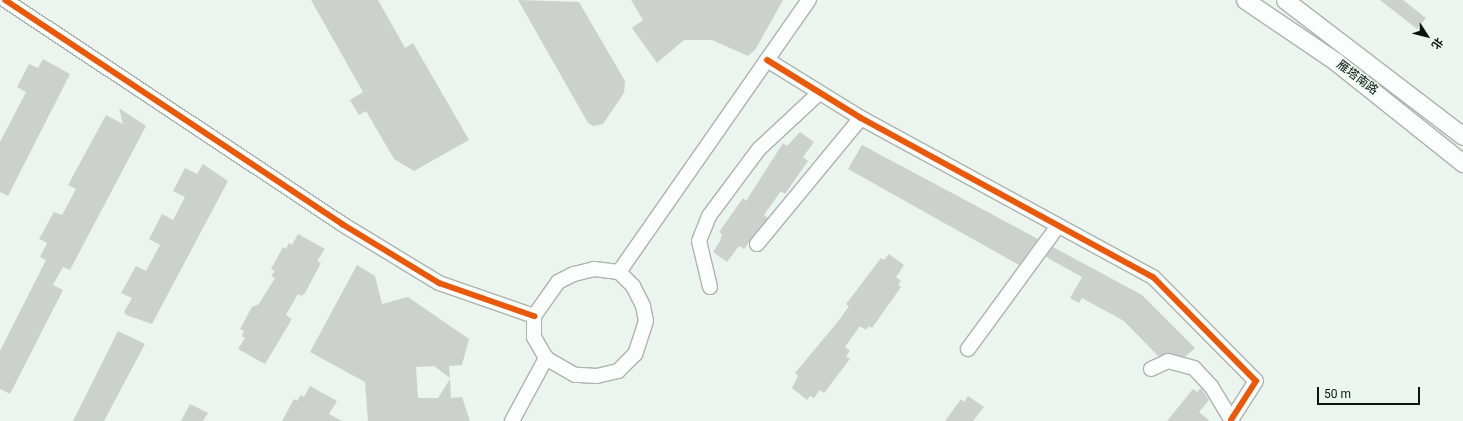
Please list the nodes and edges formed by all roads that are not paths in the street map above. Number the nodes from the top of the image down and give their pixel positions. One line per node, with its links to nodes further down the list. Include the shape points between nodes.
1 (5, 0): 14 (street, via 342,224 439,283)
2 (809, 0): 5 (street)
3 (1245, 0): 9 (main road, 雁塔南路, via 1335,61)
4 (1286, 0): 8 (main road, 雁塔南路)
5 (767, 60): 6 (street); 12 (street)
6 (819, 93): 7 (street); 13 (street, via 759,149 709,216 699,241)
7 (861, 118): 10 (street); 11 (street)
8 (1463, 136)
9 (1463, 163)
10 (1058, 226): 15 (street); 18 (street, via 1153,277 1256,382)
11 (756, 244)
12 (619, 272): 14 (street, via 594,269 574,274 558,282); 16 (street, via 633,286 643,306 646,321 634,354 618,370 597,376 574,375)
13 (710, 287)
14 (534, 316): 16 (street, via 534,337)
15 (968, 349)
16 (546, 358): 19 (street)
17 (1151, 369): 18 (street, via 1168,361 1194,368 1211,386)
18 (1231, 420)
19 (512, 421)

